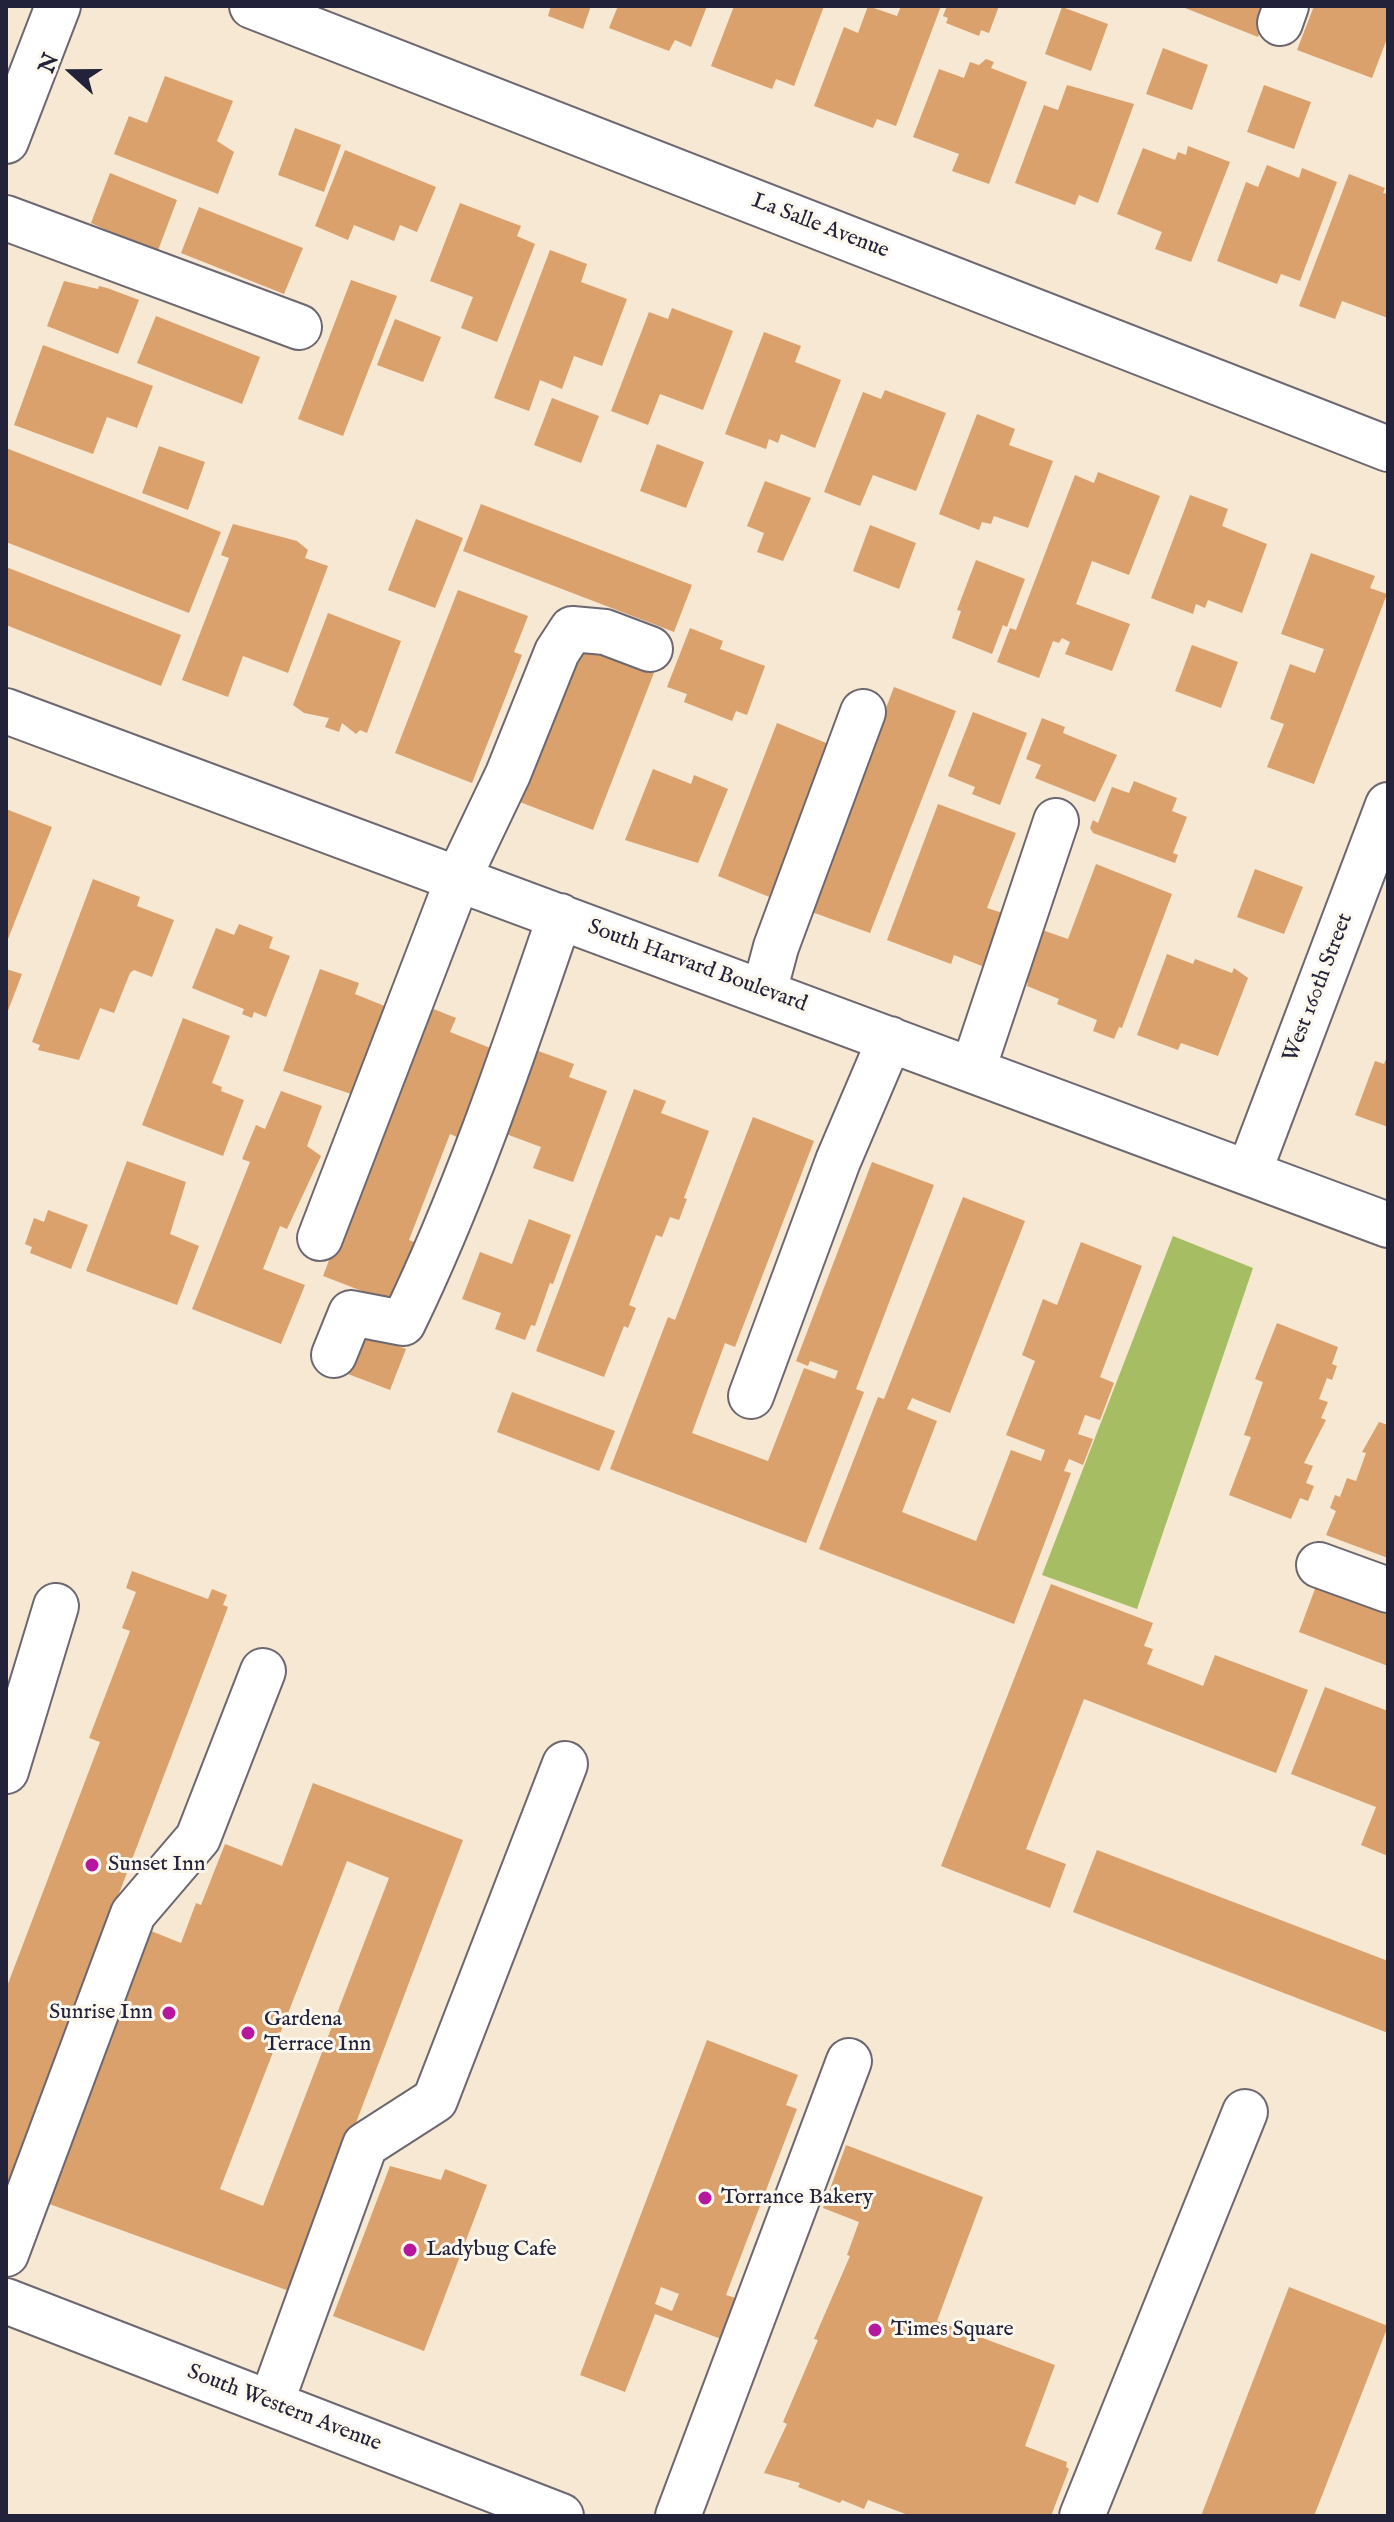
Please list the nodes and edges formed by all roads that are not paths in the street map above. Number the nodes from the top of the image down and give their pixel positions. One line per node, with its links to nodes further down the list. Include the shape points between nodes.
1 (58, 6): 3 (street)
2 (252, 6): 6 (street, La Salle Avenue)
3 (8, 128)
4 (6, 218): 5 (street)
5 (299, 327)
6 (1388, 449)
7 (650, 649): 12 (street, via 605,632 572,629 557,652)
8 (6, 711): 12 (street, South Harvard Boulevard)
9 (863, 712): 14 (street)
10 (1388, 805): 17 (street, West 160th Street)
11 (1056, 821): 16 (street)
12 (458, 879): 13 (street, South Harvard Boulevard); 19 (street)
13 (560, 916): 14 (street, South Harvard Boulevard); 20 (street, via 435,1254 403,1323 351,1313)
14 (764, 992): 15 (street, South Harvard Boulevard)
15 (890, 1039): 16 (street, South Harvard Boulevard); 21 (street, via 838,1161)
16 (973, 1069): 17 (street, South Harvard Boulevard)
17 (1249, 1172): 18 (street, South Harvard Boulevard)
18 (1388, 1225)
19 (320, 1238)
20 (334, 1355)
21 (751, 1396)
22 (1319, 1565): 23 (street)
23 (1388, 1590)
24 (56, 1606): 27 (street)
25 (263, 1671): 30 (street, via 198,1838 133,1914)
26 (565, 1764): 32 (street, via 435,2100 365,2145)
27 (6, 1771)
28 (849, 2061): 34 (street)
29 (1245, 2112): 35 (street)
30 (6, 2254)
31 (6, 2301): 32 (street, South Western Avenue)
32 (271, 2403): 33 (street, South Western Avenue)
33 (561, 2516)
34 (678, 2516)
35 (1082, 2516)

